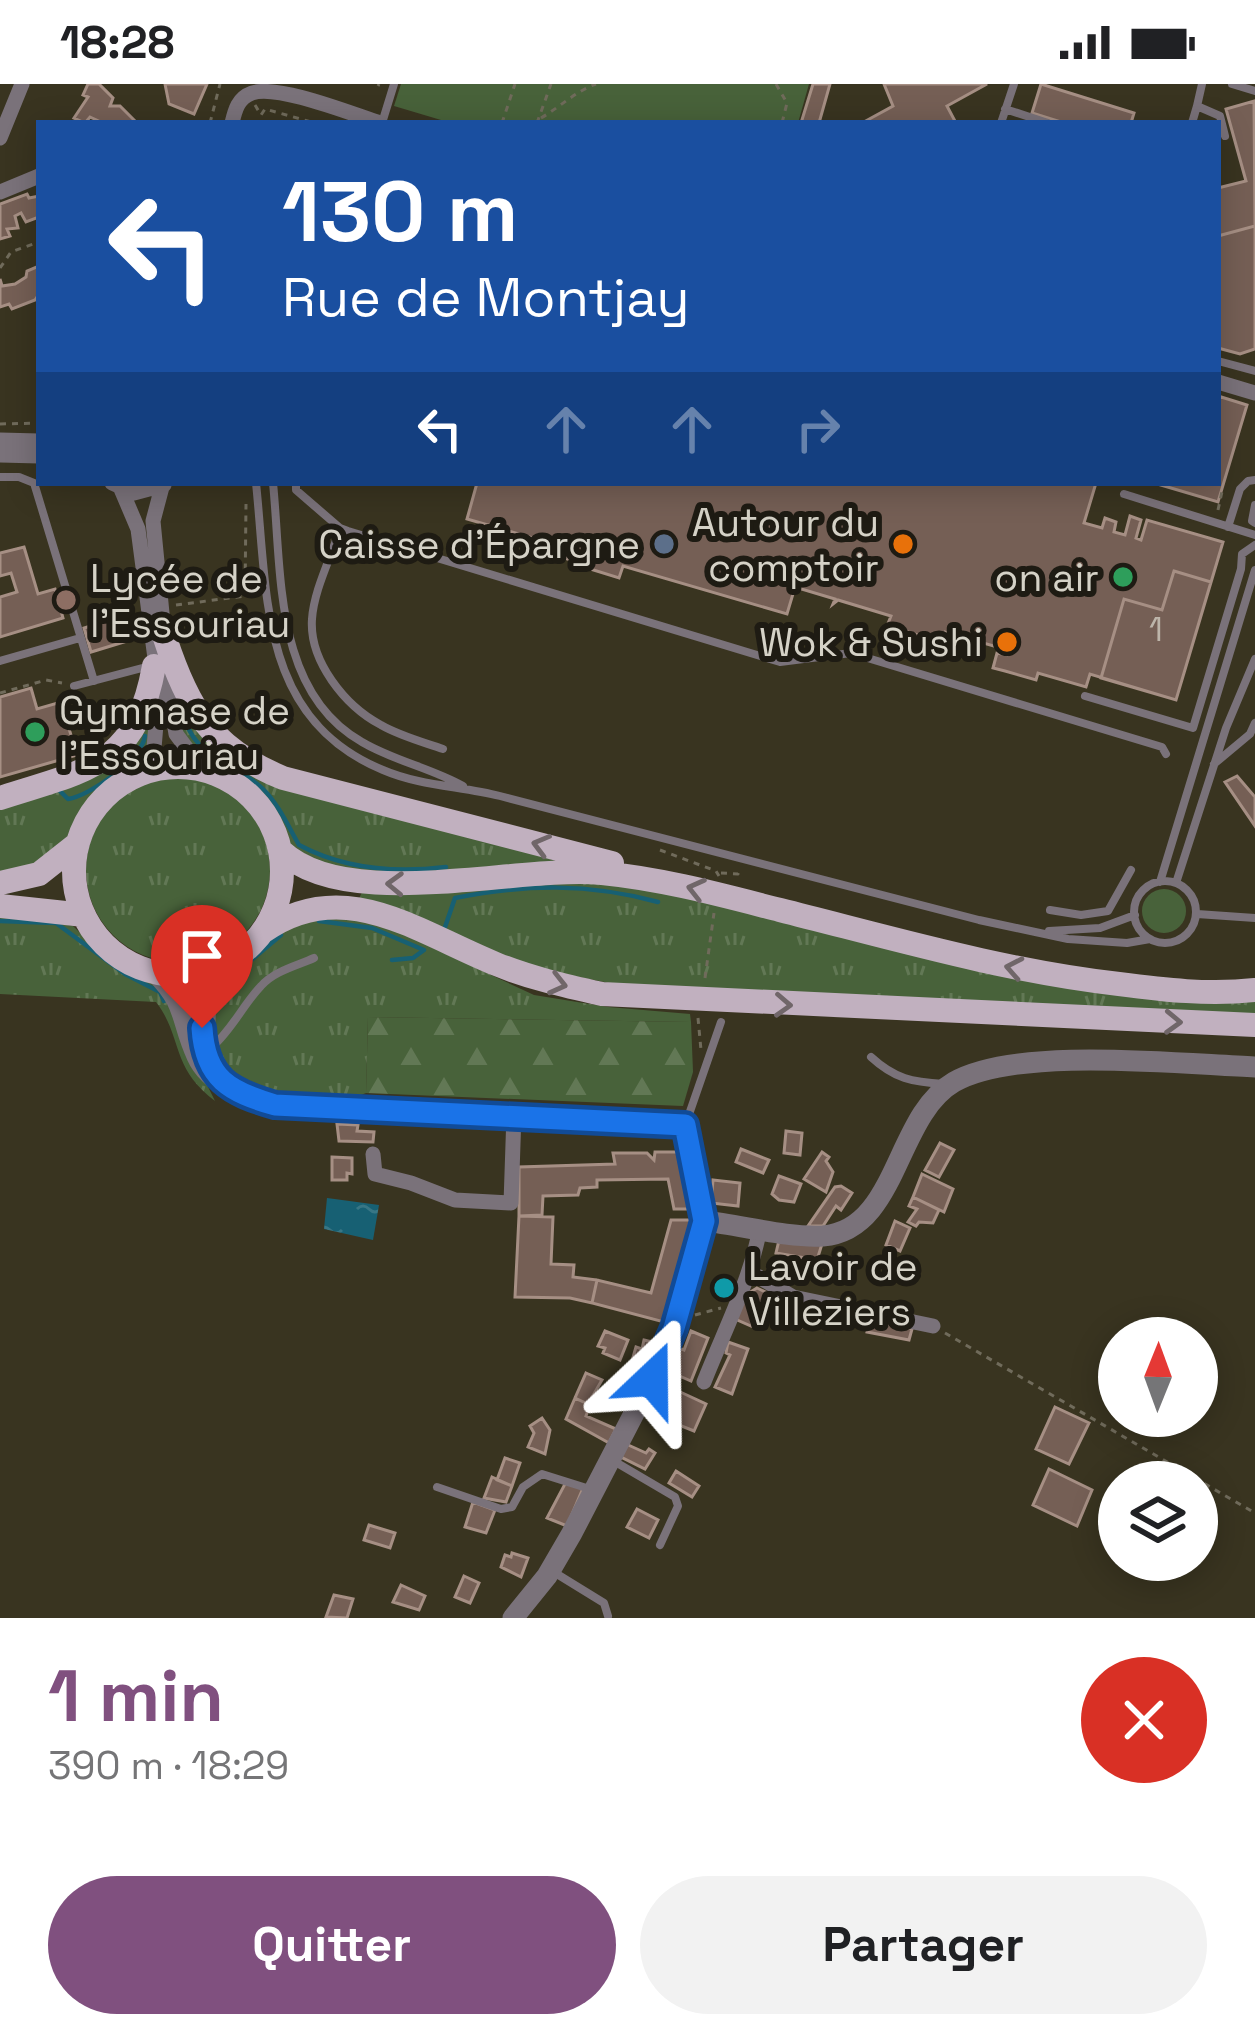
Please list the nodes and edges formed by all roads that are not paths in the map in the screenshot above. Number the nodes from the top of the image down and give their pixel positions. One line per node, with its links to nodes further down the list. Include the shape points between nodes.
1 (22, 84): 16 (street)
2 (394, 84): 11 (lane)
3 (1014, 84): 8 (lane)
4 (1202, 84): 7 (lane)
5 (1232, 84): 6 (lane)
6 (1255, 91)
7 (1197, 106): 14 (lane); 15 (lane, via 1220,116)
8 (1005, 109): 12 (lane); 13 (lane)
9 (341, 117): 10 (street, via 275,90 239,102)
10 (233, 120)
11 (382, 120)
12 (1002, 120)
13 (1039, 120)
14 (1193, 120)
15 (1226, 136)
16 (0, 138)
17 (36, 177): 18 (street)
18 (0, 192)
19 (1221, 362): 20 (lane)
20 (1255, 371)
21 (1221, 383): 22 (street)
22 (1255, 393)
23 (0, 440): 24 (street)
24 (36, 441)
25 (0, 455): 26 (street)
26 (36, 455)
27 (0, 477): 43 (lane, via 34,482)
28 (1255, 480): 38 (lane, via 1240,488)
29 (116, 486): 30 (street); 47 (street, via 138,529)
30 (162, 486)
31 (164, 486): 44 (street, via 153,521)
32 (256, 486): 57 (lane, via 272,628 295,698 340,748 384,770)
33 (274, 486): 57 (lane, via 287,617 311,692 360,741)
34 (296, 486): 39 (lane)
35 (1124, 494): 38 (lane)
36 (1255, 505): 37 (lane)
37 (1255, 523)
38 (1228, 526): 40 (lane)
39 (340, 528): 52 (lane, via 312,618 316,651 354,705 380,725); 53 (lane, via 780,662 851,653)
40 (1255, 535)
41 (1255, 545): 50 (lane, via 1242,554 1193,728)
42 (1255, 570): 63 (lane)
43 (80, 638): 46 (lane); 48 (lane)
44 (165, 638): 55 (street, via 171,717); 62 (main road, one-way to 44, via 258,767 196,714)
45 (1255, 659): 54 (lane)
46 (0, 661)
47 (154, 666): 48 (lane); 56 (street, via 158,729); 58 (main road, via 136,728 106,759)
48 (94, 681): 49 (lane)
49 (74, 686)
50 (1085, 696)
51 (1255, 723): 54 (lane)
52 (442, 749)
53 (1166, 754)
54 (1213, 765): 65 (lane)
55 (202, 769): 56 (main road); 60 (main road, via 254,798)
56 (139, 774): 59 (main road, via 100,803)
57 (465, 787): 73 (lane)
58 (0, 798)
59 (77, 844): 64 (main road, via 39,874); 69 (main road)
60 (281, 851): 62 (main road, one-way to 60, via 540,871 379,884); 72 (main road, via 277,906)
61 (1130, 870): 67 (lane, via 1108,911)
62 (653, 879): 78 (main road, one-way to 62, via 1182,992 1006,967)
63 (1160, 882): 65 (lane); 70 (lane, via 1138,898)
64 (0, 883)
65 (1176, 883): 68 (lane, via 1191,895)
66 (0, 906): 69 (main road)
67 (1050, 910)
68 (1196, 914): 71 (lane); 74 (lane, via 1176,941)
69 (84, 915): 77 (main road, via 125,961)
70 (1135, 915): 73 (lane, via 1100,928); 74 (lane)
71 (1255, 918)
72 (263, 931): 76 (main road, via 239,956); 80 (main road, one-way to 80, via 290,913 343,907 602,994)
73 (1043, 931): 74 (lane)
74 (1150, 939)
75 (314, 958): 81 (lane, via 260,986)
76 (207, 971): 77 (main road); 81 (street)
77 (154, 972): 84 (street, via 181,1003 195,1052)
78 (1255, 990)
79 (722, 1022): 87 (lane)
80 (1255, 1025)
81 (206, 1054): 84 (street)
82 (871, 1057): 85 (lane, via 911,1082)
83 (1255, 1066): 85 (street, via 1051,1061 983,1070)
84 (215, 1076): 86 (street, via 242,1096 275,1105)
85 (952, 1084): 90 (street, via 923,1109 879,1198 856,1225 820,1236)
86 (514, 1114): 87 (street); 88 (street, via 511,1204 455,1201 375,1174)
87 (685, 1125): 89 (street)
88 (373, 1154)
89 (704, 1221): 90 (street); 94 (street, via 674,1328)
90 (760, 1228): 91 (street)
91 (752, 1273): 92 (street, via 793,1297); 93 (street)
92 (933, 1327)
93 (704, 1382)
94 (610, 1459): 96 (street); 97 (lane, via 675,1497)
95 (437, 1487): 96 (lane, via 501,1508 512,1507 542,1474)
96 (594, 1491): 98 (street)
97 (660, 1545)
98 (551, 1570): 99 (lane, via 604,1604); 100 (street)
99 (608, 1616)
100 (514, 1618)

